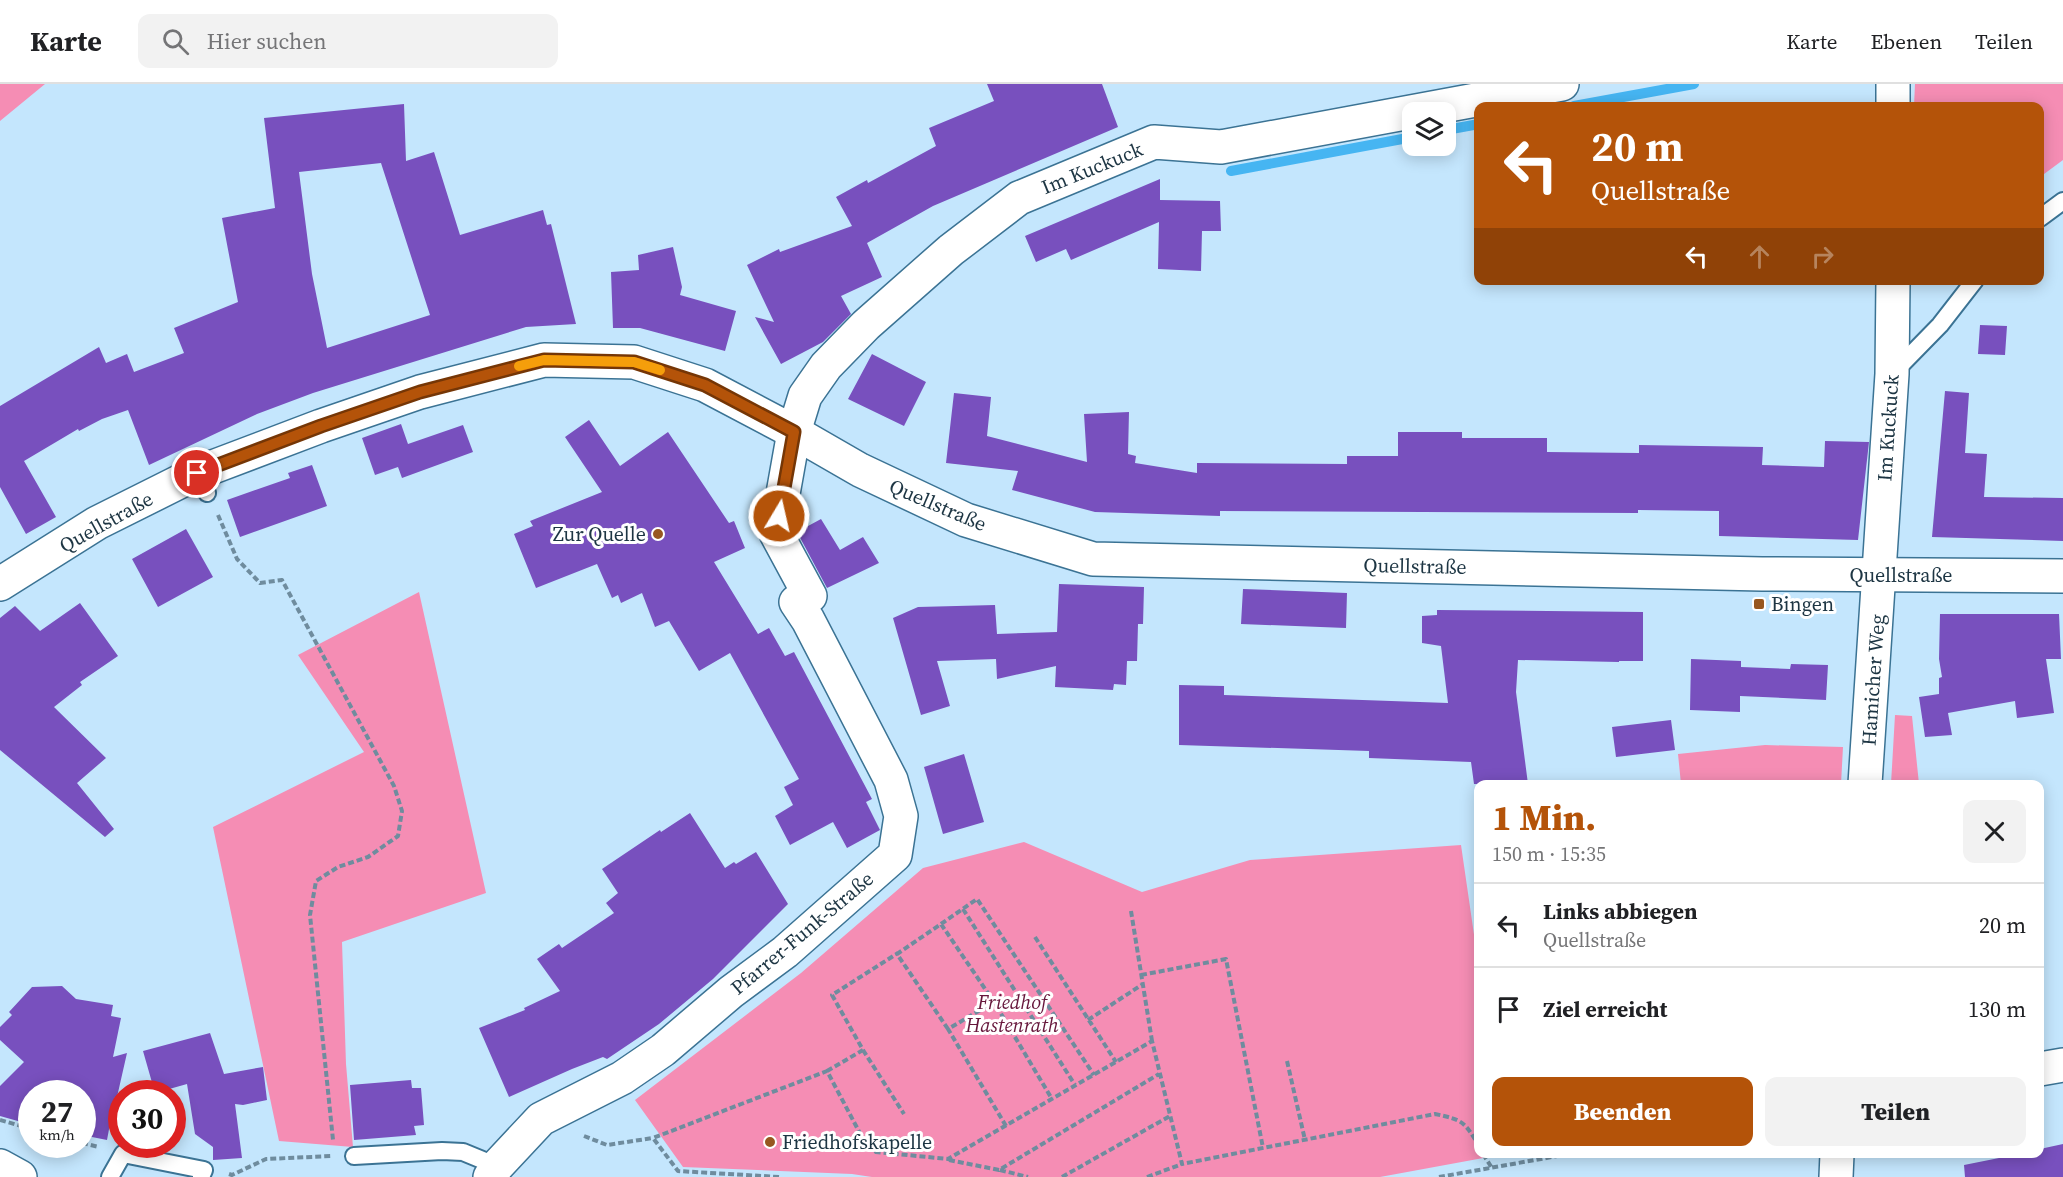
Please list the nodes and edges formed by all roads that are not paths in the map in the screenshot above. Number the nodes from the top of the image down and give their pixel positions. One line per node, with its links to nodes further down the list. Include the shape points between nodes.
1 (1562, 84): 9 (street, Im Kuckuck, via 1221,147 1154,142 1019,198 951,250 826,366 806,396)
2 (1893, 84): 3 (street)
3 (1893, 102)
4 (2063, 201): 5 (lane)
5 (2044, 215)
6 (1893, 285): 8 (street, Im Kuckuck)
7 (1971, 285): 8 (lane, via 1940,325)
8 (1892, 374): 10 (street, Im Kuckuck)
9 (794, 432): 10 (street, Quellstraße, via 860,470 966,520 1093,559); 12 (street, Quellstraße, via 705,385 634,362 544,360 420,392 321,426 202,483 97,523); 19 (street, Pfarrer-Funk-Straße, via 776,533 810,596 796,602 891,780 901,816 895,855 785,952 663,1050 622,1078 541,1119)
10 (1880, 575): 11 (street, Quellstraße); 13 (street, Hamicher Weg)
11 (2063, 576)
12 (0, 584)
13 (1865, 780)
14 (2063, 1065): 15 (street)
15 (2044, 1069)
16 (346, 1156): 19 (lane, via 463,1152)
17 (1837, 1158): 23 (street)
18 (0, 1166): 21 (street)
19 (493, 1172)
20 (202, 1174): 22 (lane, via 123,1154)
21 (20, 1177)
22 (110, 1177)
23 (1836, 1177)

